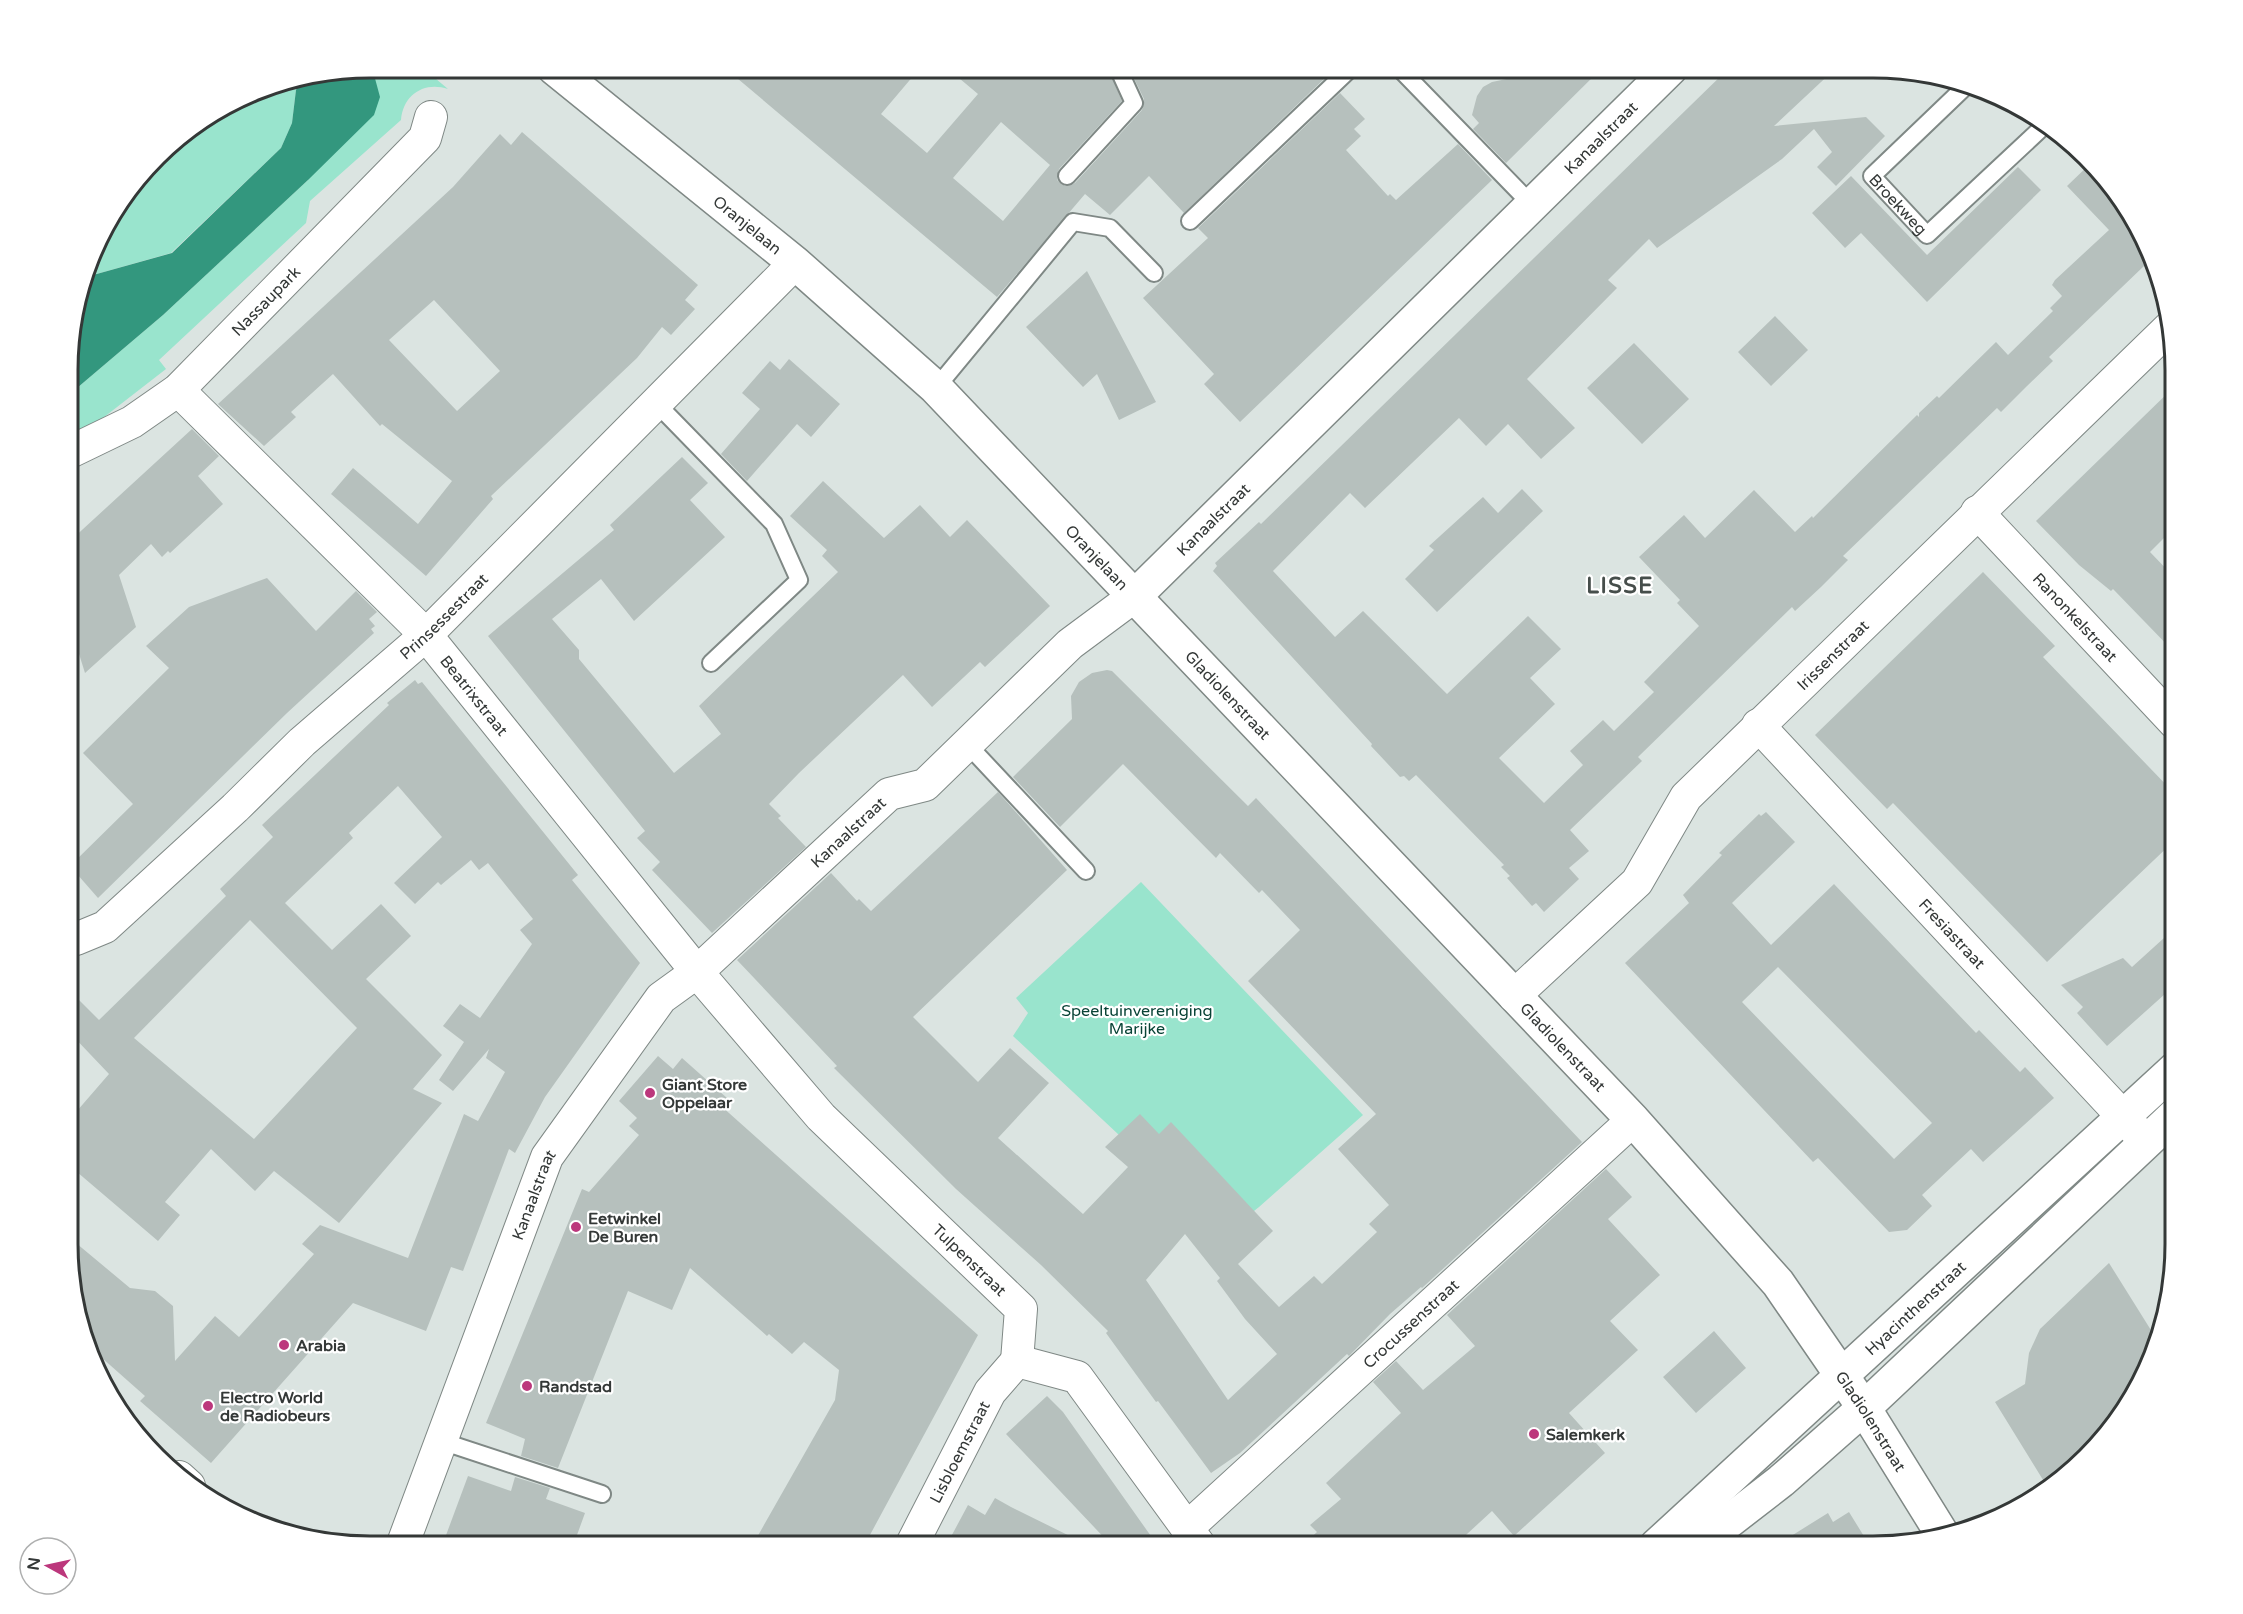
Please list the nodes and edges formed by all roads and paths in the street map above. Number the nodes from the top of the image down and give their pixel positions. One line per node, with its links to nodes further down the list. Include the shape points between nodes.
1 (567, 78): 12 (main road, Oranjelaan)
2 (1123, 78): 9 (lane, via 1134,103)
3 (1340, 78): 11 (lane)
4 (1409, 78): 10 (lane)
5 (1661, 78): 10 (main road, Kanaalstraat)
6 (1960, 91): 8 (lane, Broekweg, via 1872,176 1927,235)
7 (431, 117): 16 (street, Nassaupark, via 424,138)
8 (2039, 130)
9 (1067, 177)
10 (1532, 205): 20 (main road, Kanaalstraat)
11 (1190, 221)
12 (795, 263): 15 (main road, Oranjelaan); 17 (street, Prinsessestraat)
13 (1154, 273): 15 (lane, via 1110,228 1073,222)
14 (2163, 334): 19 (street, Irissenstraat)
15 (936, 388): 20 (main road, Oranjelaan)
16 (177, 390): 18 (street, Nassaupark, via 132,422); 21 (street, Beatrixstraat)
17 (656, 404): 21 (street, Prinsessestraat); 22 (lane, via 774,524 799,580)
18 (78, 448)
19 (1977, 512): 23 (street, Ranonkelstraat); 24 (street, Irissenstraat)
20 (1136, 595): 25 (street, Kanaalstraat, via 1070,644); 29 (main road, Gladiolenstraat)
21 (426, 635): 27 (street, Prinsessestraat, via 302,742 105,927); 28 (street, Beatrixstraat)
22 (711, 663)
23 (2165, 712)
24 (1758, 725): 29 (street, Irissenstraat, via 1686,797 1637,882); 31 (street, Fresiastraat)
25 (968, 744): 26 (lane); 28 (street, Kanaalstraat, via 925,785 889,794)
26 (1086, 871)
27 (78, 938)
28 (697, 972): 35 (street, Tulpenstraat, via 821,1117 1021,1309); 38 (street, Kanaalstraat, via 661,998 547,1157)
29 (1514, 996): 32 (main road, Gladiolenstraat)
30 (2165, 1078): 31 (main road, Hyacinthenstraat)
31 (2122, 1117): 34 (street, Fresiastraat); 36 (main road, Hyacinthenstraat)
32 (1633, 1120): 36 (main road, Gladiolenstraat, via 1778,1283); 44 (street, Crocussenstraat)
33 (2165, 1123): 34 (main road)
34 (2146, 1141): 37 (main road)
35 (1017, 1361): 42 (street, Lisbloemstraat, via 990,1392); 43 (street, via 1077,1377)
36 (1841, 1374): 37 (main road, Gladiolenstraat); 45 (main road, Hyacinthenstraat)
37 (1864, 1408): 40 (main road, Gladiolenstraat); 46 (main road, via 1781,1481)
38 (441, 1441): 39 (lane); 41 (street, Kanaalstraat)
39 (602, 1494)
40 (1939, 1528)
41 (406, 1536)
42 (916, 1536)
43 (1193, 1536)
44 (1195, 1536)
45 (1667, 1536)
46 (1710, 1536)

